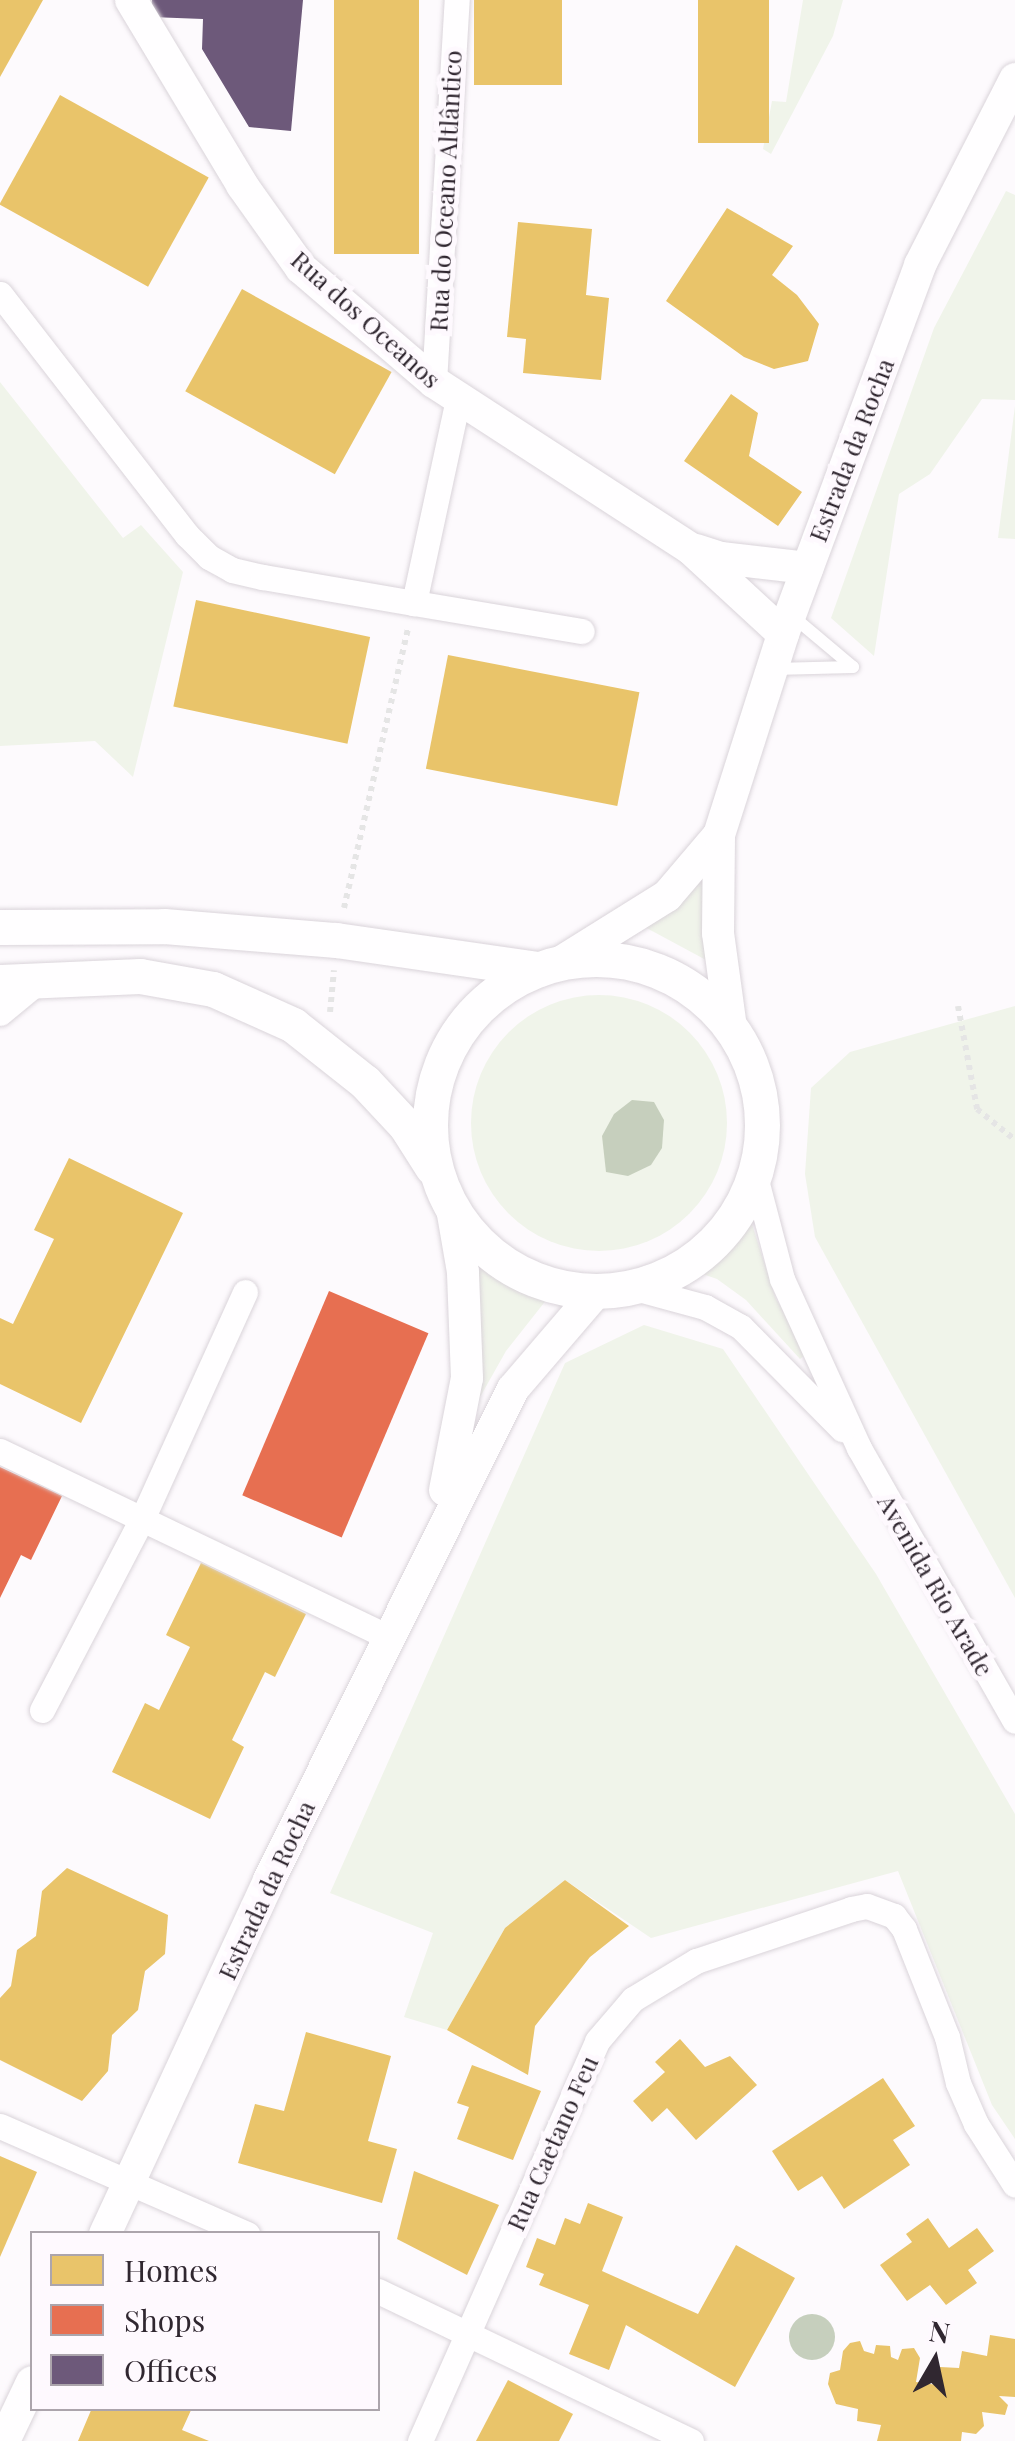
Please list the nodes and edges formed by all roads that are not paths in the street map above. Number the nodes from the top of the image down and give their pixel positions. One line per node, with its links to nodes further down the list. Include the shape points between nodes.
1 (132, 0): 5 (street, Rua dos Oceanos, via 242,185 301,268)
2 (457, 0): 5 (street, Rua do Oceano Altlântico)
3 (1015, 79): 7 (street, Estrada da Rocha, via 920,264)
4 (0, 294): 8 (street, via 209,557 263,577)
5 (446, 391): 6 (street, Rua dos Oceanos); 8 (street, Rua do Oceano Altlântico)
6 (692, 549): 7 (street); 9 (street)
7 (807, 568): 9 (street, Estrada da Rocha)
8 (414, 603): 10 (street)
9 (787, 625): 11 (street, Estrada da Rocha); 11 (lane, via 853,667)
10 (582, 631)
11 (772, 669): 12 (street, Estrada da Rocha)
12 (719, 835): 14 (street, Estrada da Rocha, via 667,896); 18 (street, Estrada da Rocha, via 718,933)
13 (0, 927): 14 (main road, via 164,926)
14 (550, 966): 18 (main road, via 596,959 664,973 694,990); 20 (main road, via 484,1002 446,1052 430,1113)
15 (40, 980): 16 (main road); 17 (street); 20 (main road, via 140,976 213,989 294,1026 365,1082 406,1126)
16 (0, 982)
17 (0, 1013)
18 (731, 1028): 19 (main road, via 762,1107)
19 (755, 1176): 21 (main road, via 740,1208 707,1248 664,1276); 23 (street, via 782,1279)
20 (445, 1192): 21 (main road, via 472,1236 498,1259 562,1287); 26 (street, Estrada da Rocha, via 463,1272 467,1378)
21 (614, 1289): 23 (street, via 705,1306 741,1327); 26 (street, Estrada da Rocha, via 513,1388)
22 (245, 1292): 25 (street)
23 (859, 1448): 29 (street, Avenida Rio Arade)
24 (0, 1451): 25 (street)
25 (143, 1517): 27 (street); 28 (street)
26 (430, 1548): 27 (street, Estrada da Rocha)
27 (388, 1637): 31 (street, Estrada da Rocha)
28 (42, 1710)
29 (1015, 1721)
30 (0, 2126): 31 (street)
31 (129, 2184): 33 (street, Estrada da Rocha); 34 (street)
32 (1015, 2185): 36 (street, Rua Caetano Feu, via 970,2110 904,1929 882,1909 851,1908 696,1960 612,2020 583,2068)
33 (106, 2231)
34 (240, 2231)
35 (380, 2292): 36 (street)
36 (469, 2334): 39 (street, Rua Caetano Feu); 40 (street)
37 (30, 2386): 38 (street)
38 (4, 2441)
39 (420, 2441)
40 (691, 2441)

